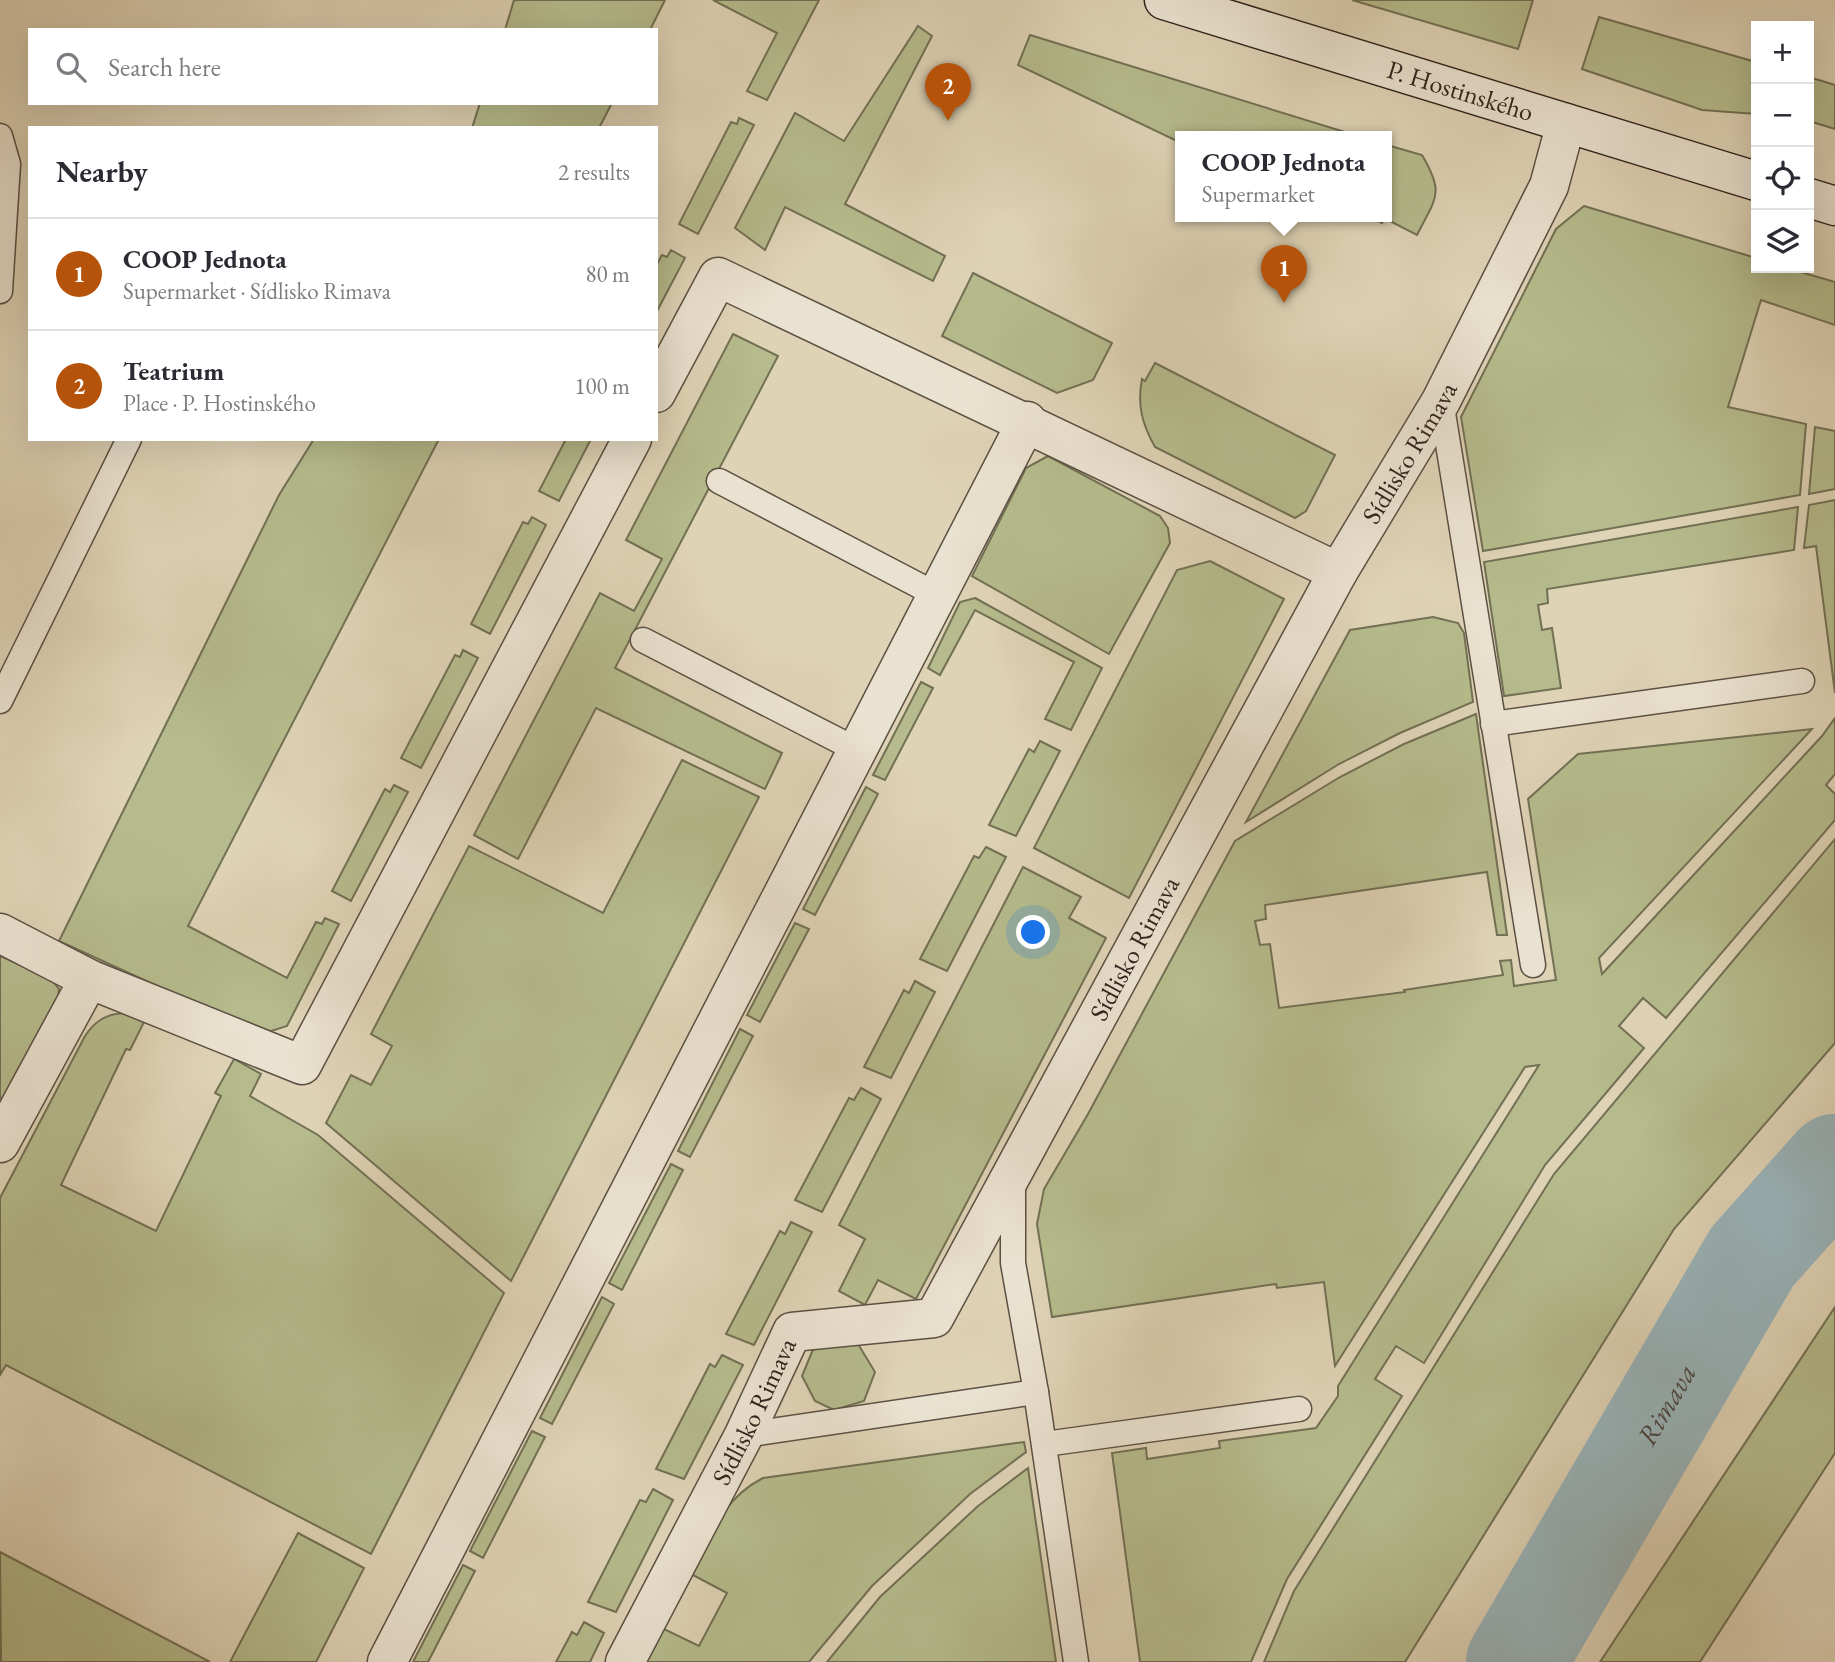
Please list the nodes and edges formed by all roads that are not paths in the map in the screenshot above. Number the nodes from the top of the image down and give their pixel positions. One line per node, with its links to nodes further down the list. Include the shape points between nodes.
1 (1164, 0): 2 (street, P. Hostinského)
2 (1566, 123): 4 (street, P. Hostinského); 9 (street, Sídlisko Rimava, via 1549,186)
3 (0, 136): 7 (lane, via 8,163)
4 (1751, 179)
5 (1814, 200): 6 (street)
6 (1835, 206)
7 (0, 291)
8 (658, 389): 10 (street, via 718,277)
9 (1441, 401): 14 (street, Sídlisko Rimava); 19 (lane)
10 (1027, 422): 14 (street); 15 (street)
11 (128, 441): 18 (lane)
12 (631, 441): 23 (street, via 302,1065)
13 (719, 481): 15 (lane)
14 (1338, 572): 25 (street, Sídlisko Rimava)
15 (937, 595): 20 (street)
16 (643, 640): 20 (lane)
17 (1802, 681): 19 (lane)
18 (0, 701)
19 (1493, 724): 22 (lane)
20 (857, 750): 30 (street)
21 (0, 933): 23 (street)
22 (1533, 965)
23 (89, 979): 24 (street)
24 (0, 1143)
25 (1013, 1177): 26 (lane, via 1013,1263); 28 (street, Sídlisko Rimava, via 934,1318 792,1332)
26 (1036, 1392): 28 (lane); 29 (lane)
27 (1299, 1409): 29 (lane)
28 (744, 1435): 31 (street, Sídlisko Rimava)
29 (1045, 1444): 32 (lane)
30 (387, 1662)
31 (625, 1662)
32 (1076, 1662)

